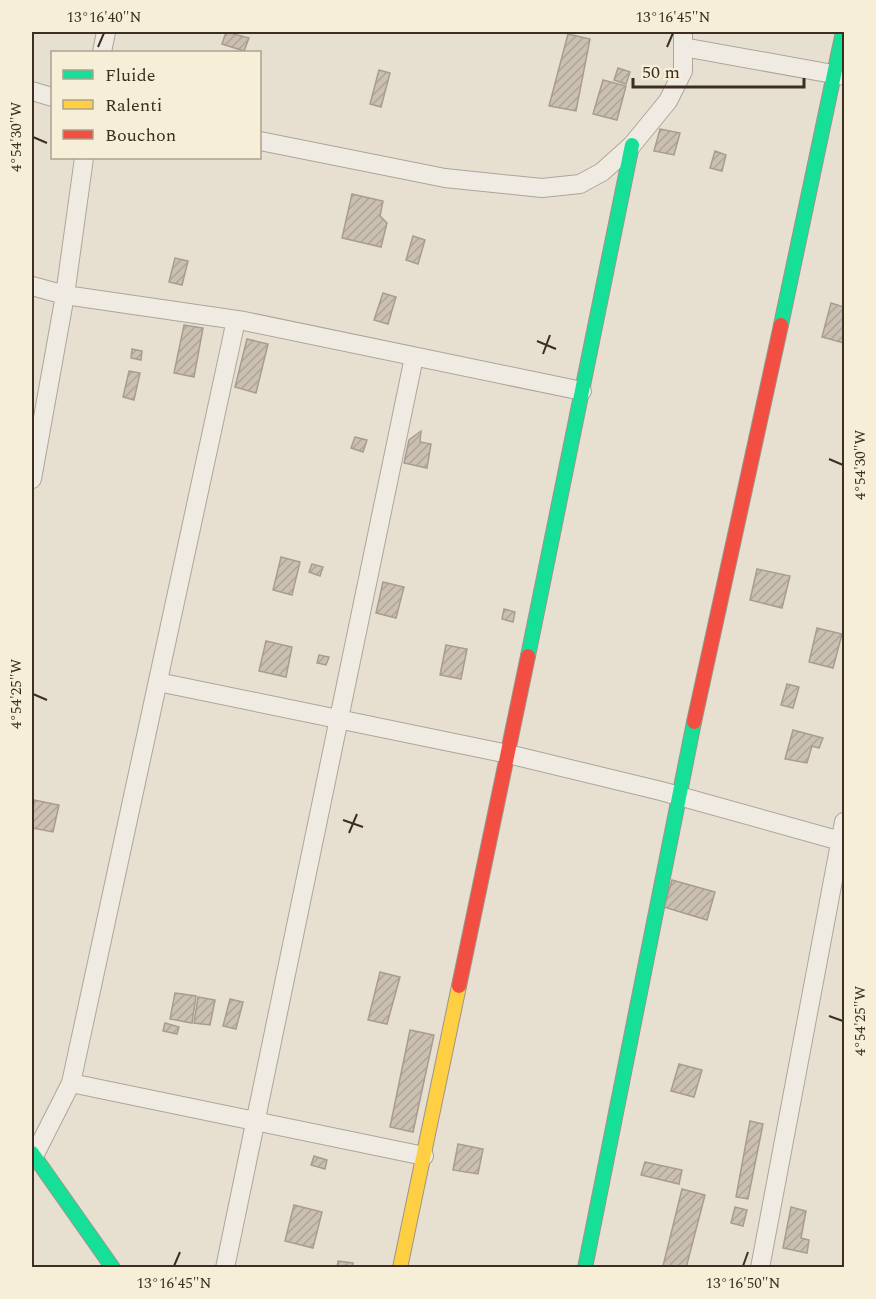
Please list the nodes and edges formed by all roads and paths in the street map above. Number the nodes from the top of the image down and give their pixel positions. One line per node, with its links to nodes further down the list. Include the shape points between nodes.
1 (106, 32): 4 (street)
2 (843, 32): 5 (street)
3 (683, 39): 5 (street); 9 (street, via 683,71 668,101)
4 (102, 51)
5 (839, 75): 20 (street)
6 (32, 91): 7 (street)
7 (51, 97)
8 (261, 141): 9 (street, via 445,177 542,188 580,184 602,172)
9 (632, 145): 15 (street)
10 (84, 159): 12 (street)
11 (32, 286): 12 (street)
12 (65, 295): 13 (street); 16 (street)
13 (236, 320): 14 (street); 17 (street)
14 (414, 357): 15 (street); 18 (street)
15 (582, 391): 19 (street)
16 (32, 478)
17 (158, 682): 18 (street); 23 (street)
18 (340, 720): 19 (street); 24 (street)
19 (508, 754): 20 (street); 26 (street)
20 (678, 796): 22 (street); 30 (street)
21 (844, 822): 22 (street)
22 (842, 841): 31 (street)
23 (71, 1083): 24 (street); 25 (street)
24 (257, 1121): 26 (street); 28 (street)
25 (33, 1155): 27 (street)
26 (424, 1156): 29 (street)
27 (104, 1263)
28 (225, 1268)
29 (400, 1268)
30 (585, 1268)
31 (760, 1268)

